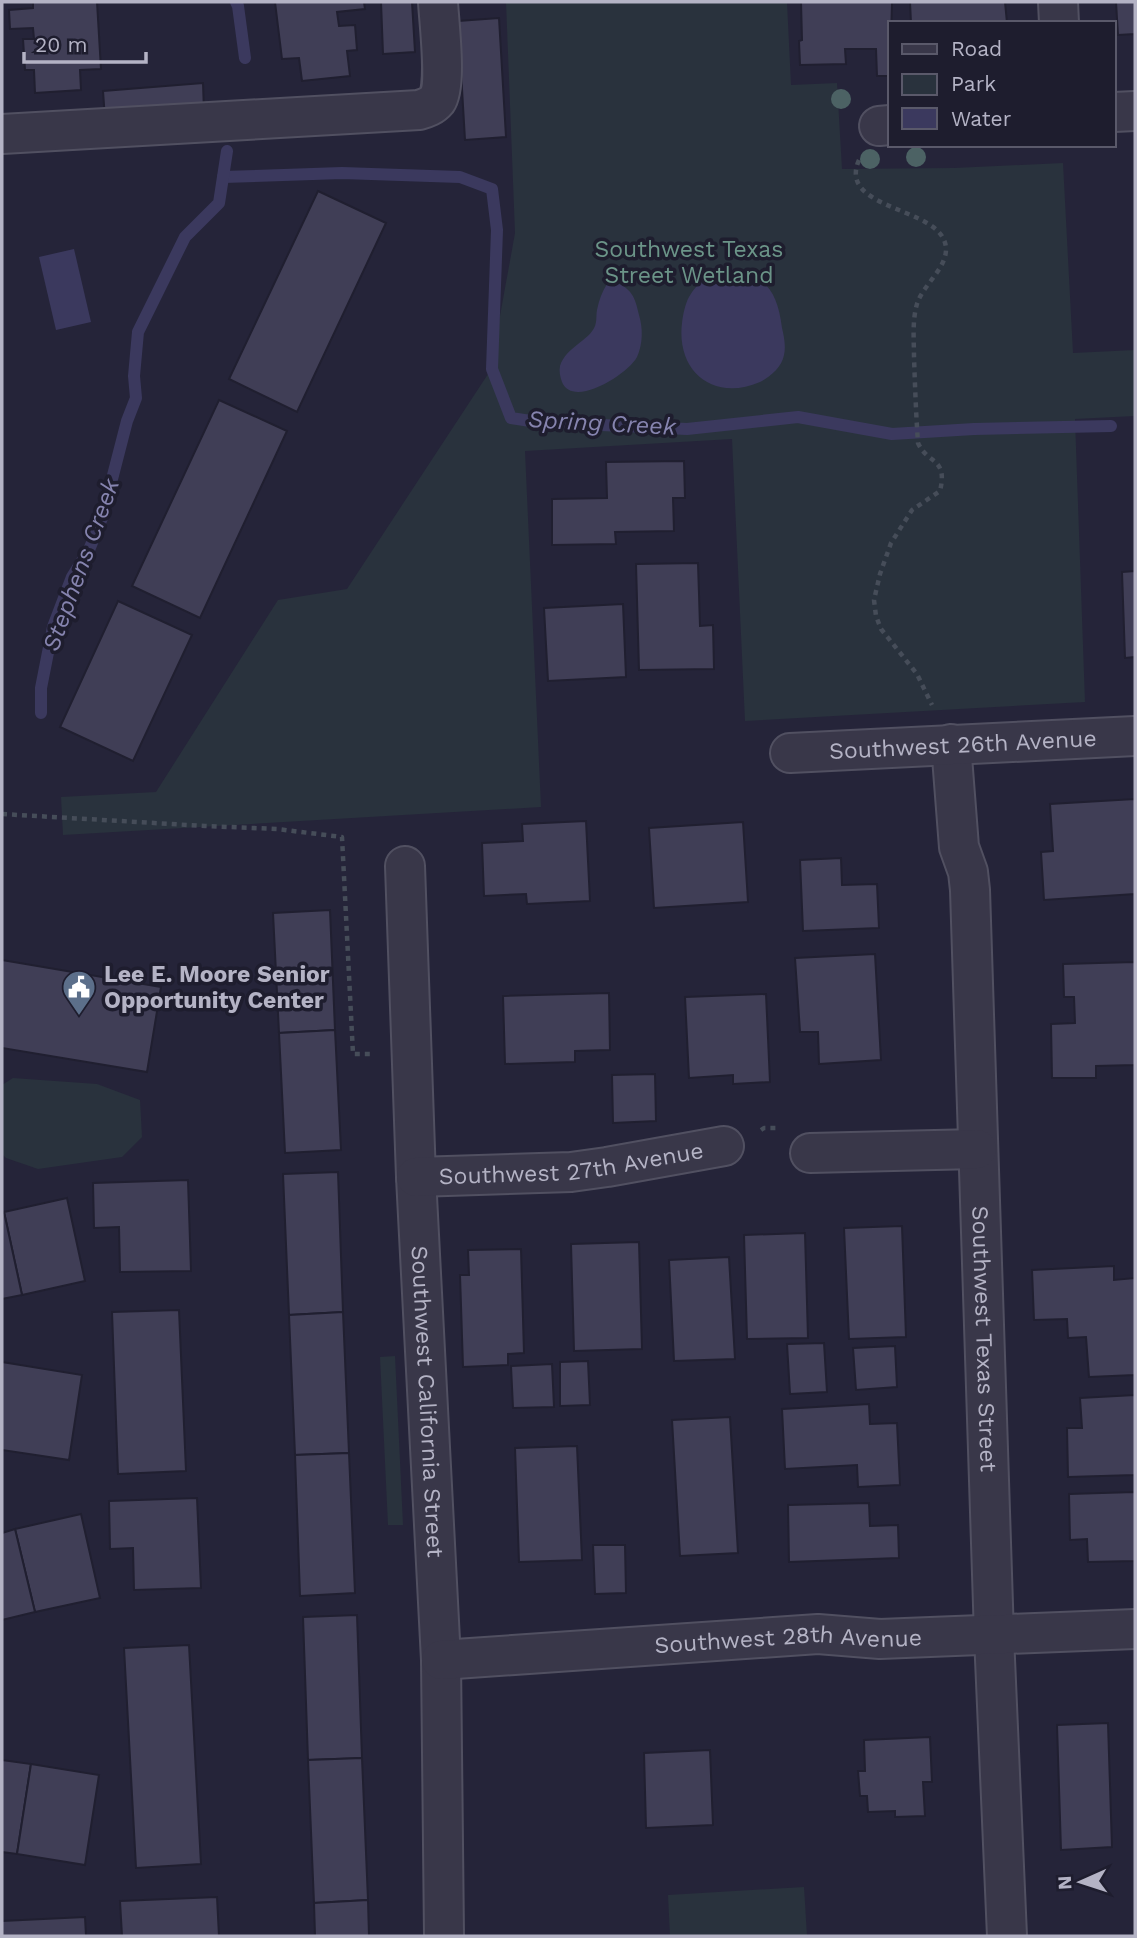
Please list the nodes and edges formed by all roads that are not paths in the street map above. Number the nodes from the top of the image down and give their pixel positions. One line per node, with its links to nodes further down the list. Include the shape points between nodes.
1 (438, 2): 6 (street, via 442,84 439,98 429,107)
2 (1058, 2): 3 (street)
3 (1059, 21)
4 (1135, 111): 5 (street)
5 (1116, 112)
6 (2, 134)
7 (1135, 736): 8 (street, Southwest 26th Avenue)
8 (951, 744): 9 (street, Southwest 26th Avenue); 12 (street, Southwest Texas Street, via 959,847 970,891)
9 (790, 753)
10 (405, 866): 14 (street, Southwest California Street)
11 (724, 1146): 14 (street, Southwest 27th Avenue, via 571,1172)
12 (977, 1149): 13 (street); 16 (street, Southwest Texas Street)
13 (810, 1153)
14 (416, 1177): 17 (street, Southwest California Street)
15 (1135, 1629): 16 (street, Southwest 28th Avenue)
16 (994, 1636): 17 (street, Southwest 28th Avenue, via 880,1639 818,1634); 19 (street, Southwest Texas Street)
17 (441, 1660): 18 (street, Southwest California Street)
18 (444, 1936)
19 (1007, 1936)

